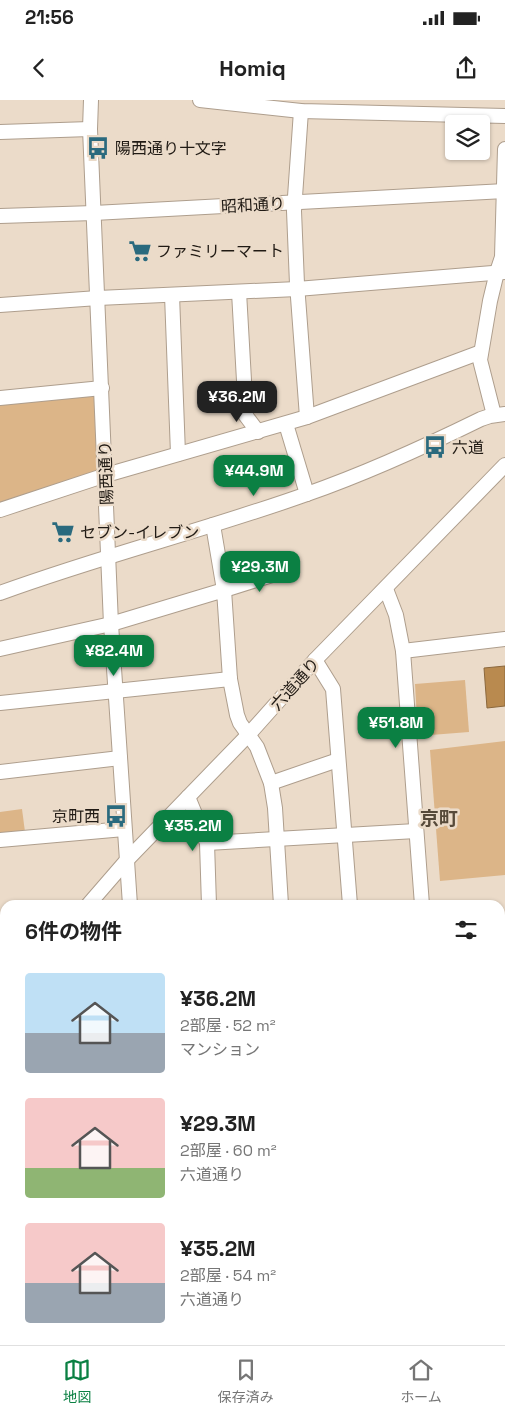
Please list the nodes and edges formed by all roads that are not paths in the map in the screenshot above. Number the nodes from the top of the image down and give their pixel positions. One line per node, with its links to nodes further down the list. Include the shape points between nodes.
1 (91, 100): 5 (street, 陽西通り)
2 (200, 100): 3 (street)
3 (301, 111): 4 (street); 9 (street)
4 (505, 116)
5 (90, 129): 6 (street); 11 (street, 陽西通り)
6 (0, 132)
7 (505, 149): 8 (street)
8 (504, 196): 9 (street, 昭和通り); 13 (street)
9 (294, 207): 11 (street, 昭和通り); 14 (street)
10 (0, 216): 11 (street, 昭和通り)
11 (95, 217): 12 (street, 昭和通り); 17 (street, 陽西通り)
12 (0, 225)
13 (501, 272): 14 (street); 19 (street, via 490,301)
14 (297, 289): 15 (street); 23 (street)
15 (239, 292): 16 (street); 25 (street, via 246,416)
16 (172, 295): 17 (street); 26 (street)
17 (98, 298): 18 (street); 20 (street, 陽西通り)
18 (0, 305)
19 (481, 352): 22 (street, via 480,360); 23 (street)
20 (102, 388): 21 (street); 28 (street, 陽西通り)
21 (0, 398)
22 (500, 415): 29 (street, via 481,419 370,470)
23 (307, 418): 24 (street)
24 (286, 424): 25 (street); 29 (street)
25 (258, 432): 26 (street)
26 (178, 454): 28 (street)
27 (505, 465): 34 (street, 六道通り)
28 (106, 475): 30 (street); 32 (street, 陽西通り)
29 (307, 494): 31 (street)
30 (0, 510)
31 (214, 525): 32 (street); 35 (street)
32 (109, 556): 36 (street); 37 (street, 陽西通り)
33 (288, 570): 35 (street)
34 (386, 589): 40 (street, via 396,616); 41 (street, 六道通り)
35 (224, 590): 37 (street); 42 (street)
36 (0, 593)
37 (112, 624): 39 (street); 43 (street, 陽西通り)
38 (505, 639): 40 (street)
39 (0, 649)
40 (403, 651): 52 (street)
41 (315, 660): 45 (street, 六道通り); 47 (street, via 332,689)
42 (230, 679): 43 (street); 45 (street, via 237,715)
43 (117, 691): 44 (street); 46 (street, 陽西通り)
44 (0, 703)
45 (249, 734): 49 (street, via 258,747); 50 (street, 六道通り)
46 (120, 758): 48 (street); 51 (street, 陽西通り)
47 (338, 760): 49 (street); 53 (street)
48 (0, 772)
49 (271, 783): 54 (street)
50 (188, 797): 56 (street); 57 (street, 六道通り)
51 (124, 829): 55 (street); 57 (street, 陽西通り)
52 (416, 831): 53 (street); 63 (street)
53 (345, 835): 54 (street); 62 (street)
54 (277, 838): 56 (street); 61 (street)
55 (0, 840)
56 (207, 843): 60 (street)
57 (127, 860): 58 (street, 六道通り); 59 (street, 陽西通り)
58 (92, 900)
59 (130, 900)
60 (209, 900)
61 (280, 900)
62 (350, 900)
63 (422, 900)

